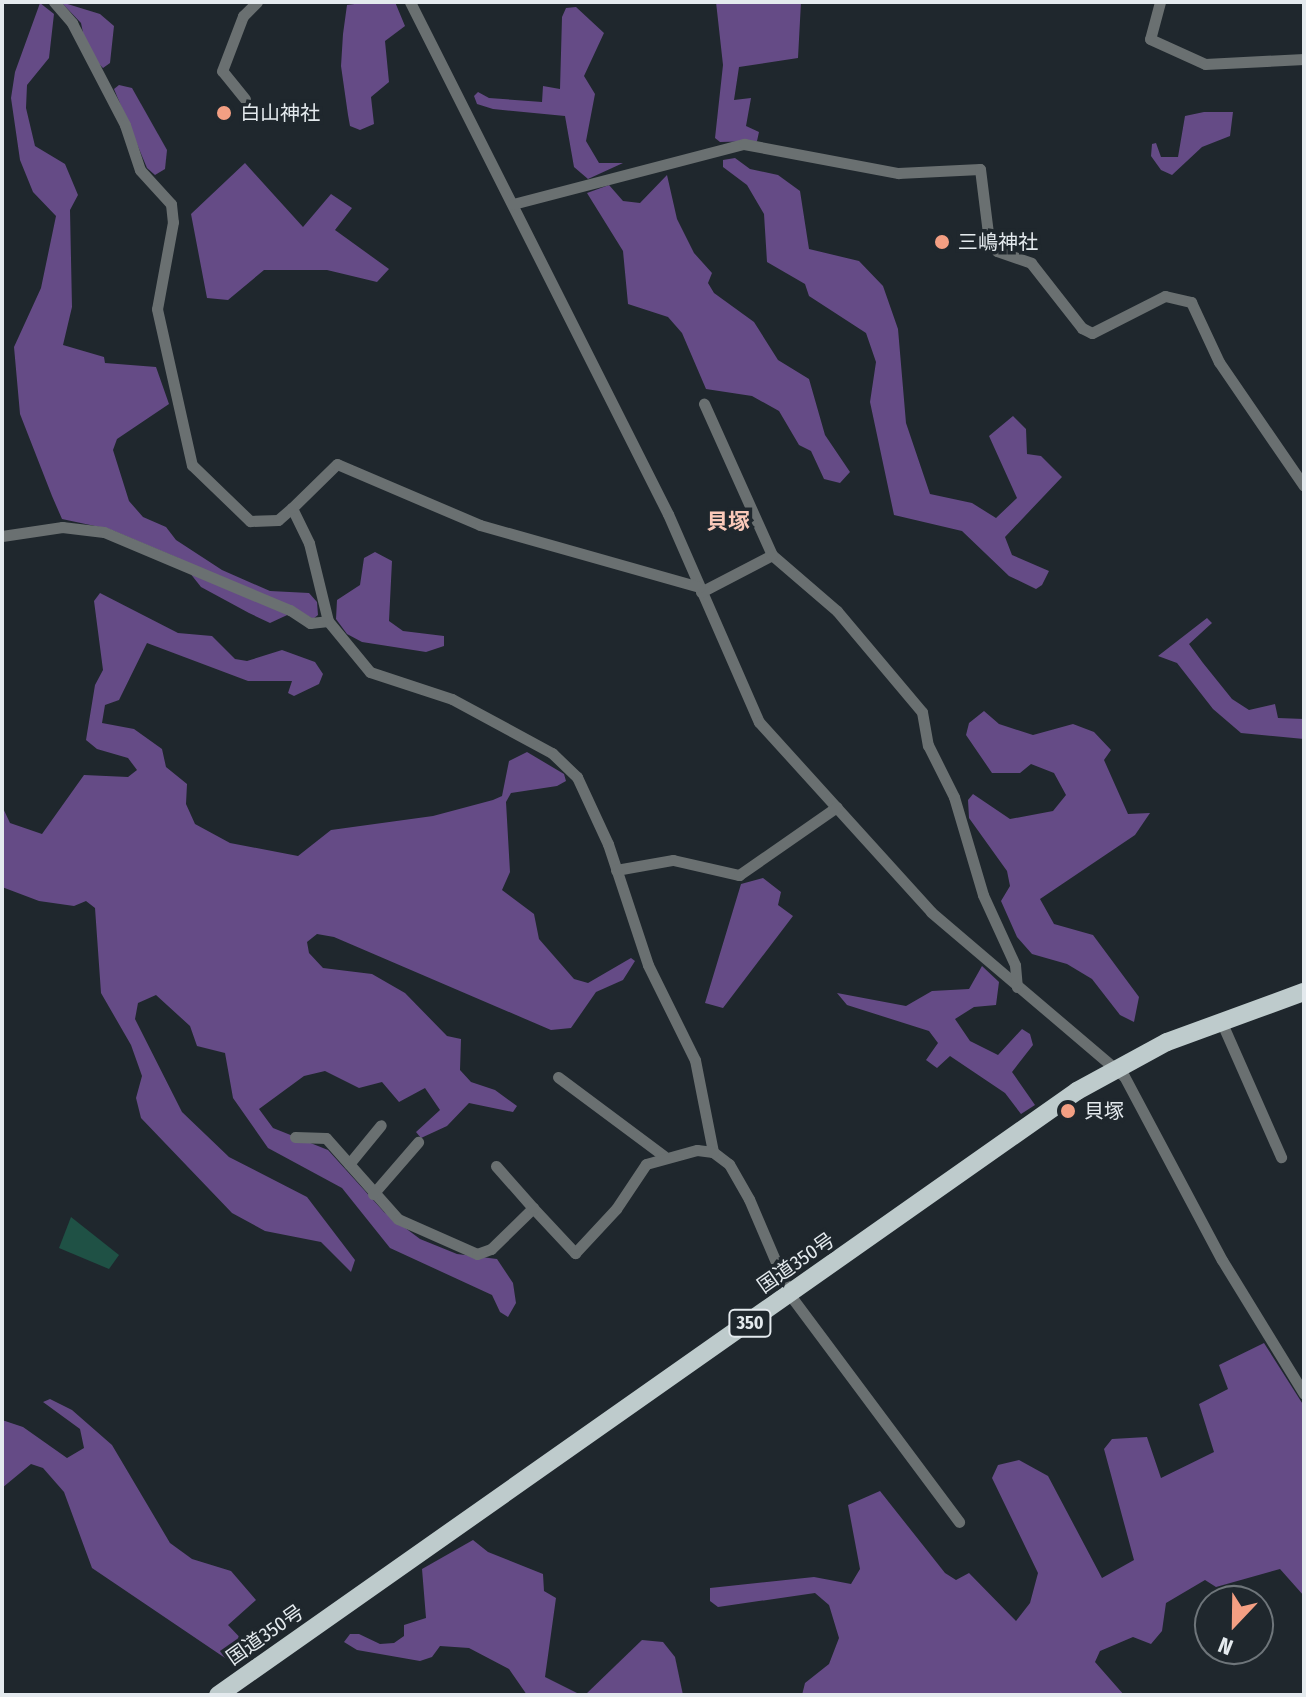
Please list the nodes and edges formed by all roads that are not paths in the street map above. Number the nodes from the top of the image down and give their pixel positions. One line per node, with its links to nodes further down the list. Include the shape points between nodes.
1 (54, 2): 10 (street, via 72,23 125,125 140,170 171,204 173,222 157,309 192,465 250,521 278,520)
2 (257, 2): 6 (street, via 243,16 222,71)
3 (410, 2): 7 (street)
4 (1160, 2): 5 (street, via 1150,39 1205,64)
5 (1304, 59)
6 (245, 99)
7 (513, 204): 9 (street, via 744,144 898,173 980,169 989,241 997,251 1031,263 1082,328 1092,333 1165,296 1191,302 1219,362); 13 (street)
8 (704, 404): 12 (street)
9 (1304, 486)
10 (292, 508): 13 (street, via 337,464 346,464 480,525); 14 (street, via 309,543)
11 (2, 536): 14 (street, via 62,527 104,532 310,623)
12 (772, 555): 13 (street); 17 (street, via 837,611 922,712 928,745 954,797 983,895 1015,965)
13 (700, 589): 15 (street, via 759,722)
14 (328, 621): 16 (street, via 370,672 452,699 552,753 577,777)
15 (837, 807): 16 (street, via 739,875 673,860); 17 (street, via 931,912)
16 (616, 870): 25 (street, via 648,965 695,1060)
17 (1017, 987): 20 (street)
18 (1304, 992): 19 (highway, 国道350号 / 350)
19 (1221, 1021): 20 (highway, 国道350号 / 350); 27 (street)
20 (1116, 1068): 32 (highway, 国道350号 / 350); 33 (street, via 1222,1260)
21 (558, 1077): 26 (street)
22 (381, 1125): 28 (street)
23 (295, 1137): 28 (street, via 326,1138)
24 (418, 1142): 30 (street)
25 (713, 1152): 26 (street); 32 (street, via 729,1164 749,1199)
26 (664, 1156): 31 (street, via 646,1164 616,1209 575,1253)
27 (1281, 1157)
28 (349, 1164): 30 (street)
29 (496, 1166): 31 (street)
30 (373, 1194): 31 (street, via 398,1219 477,1254 491,1249)
31 (533, 1208)
32 (790, 1295): 34 (street); 35 (highway, 国道350号 / 350)
33 (1304, 1394)
34 (959, 1522)
35 (218, 1695)

